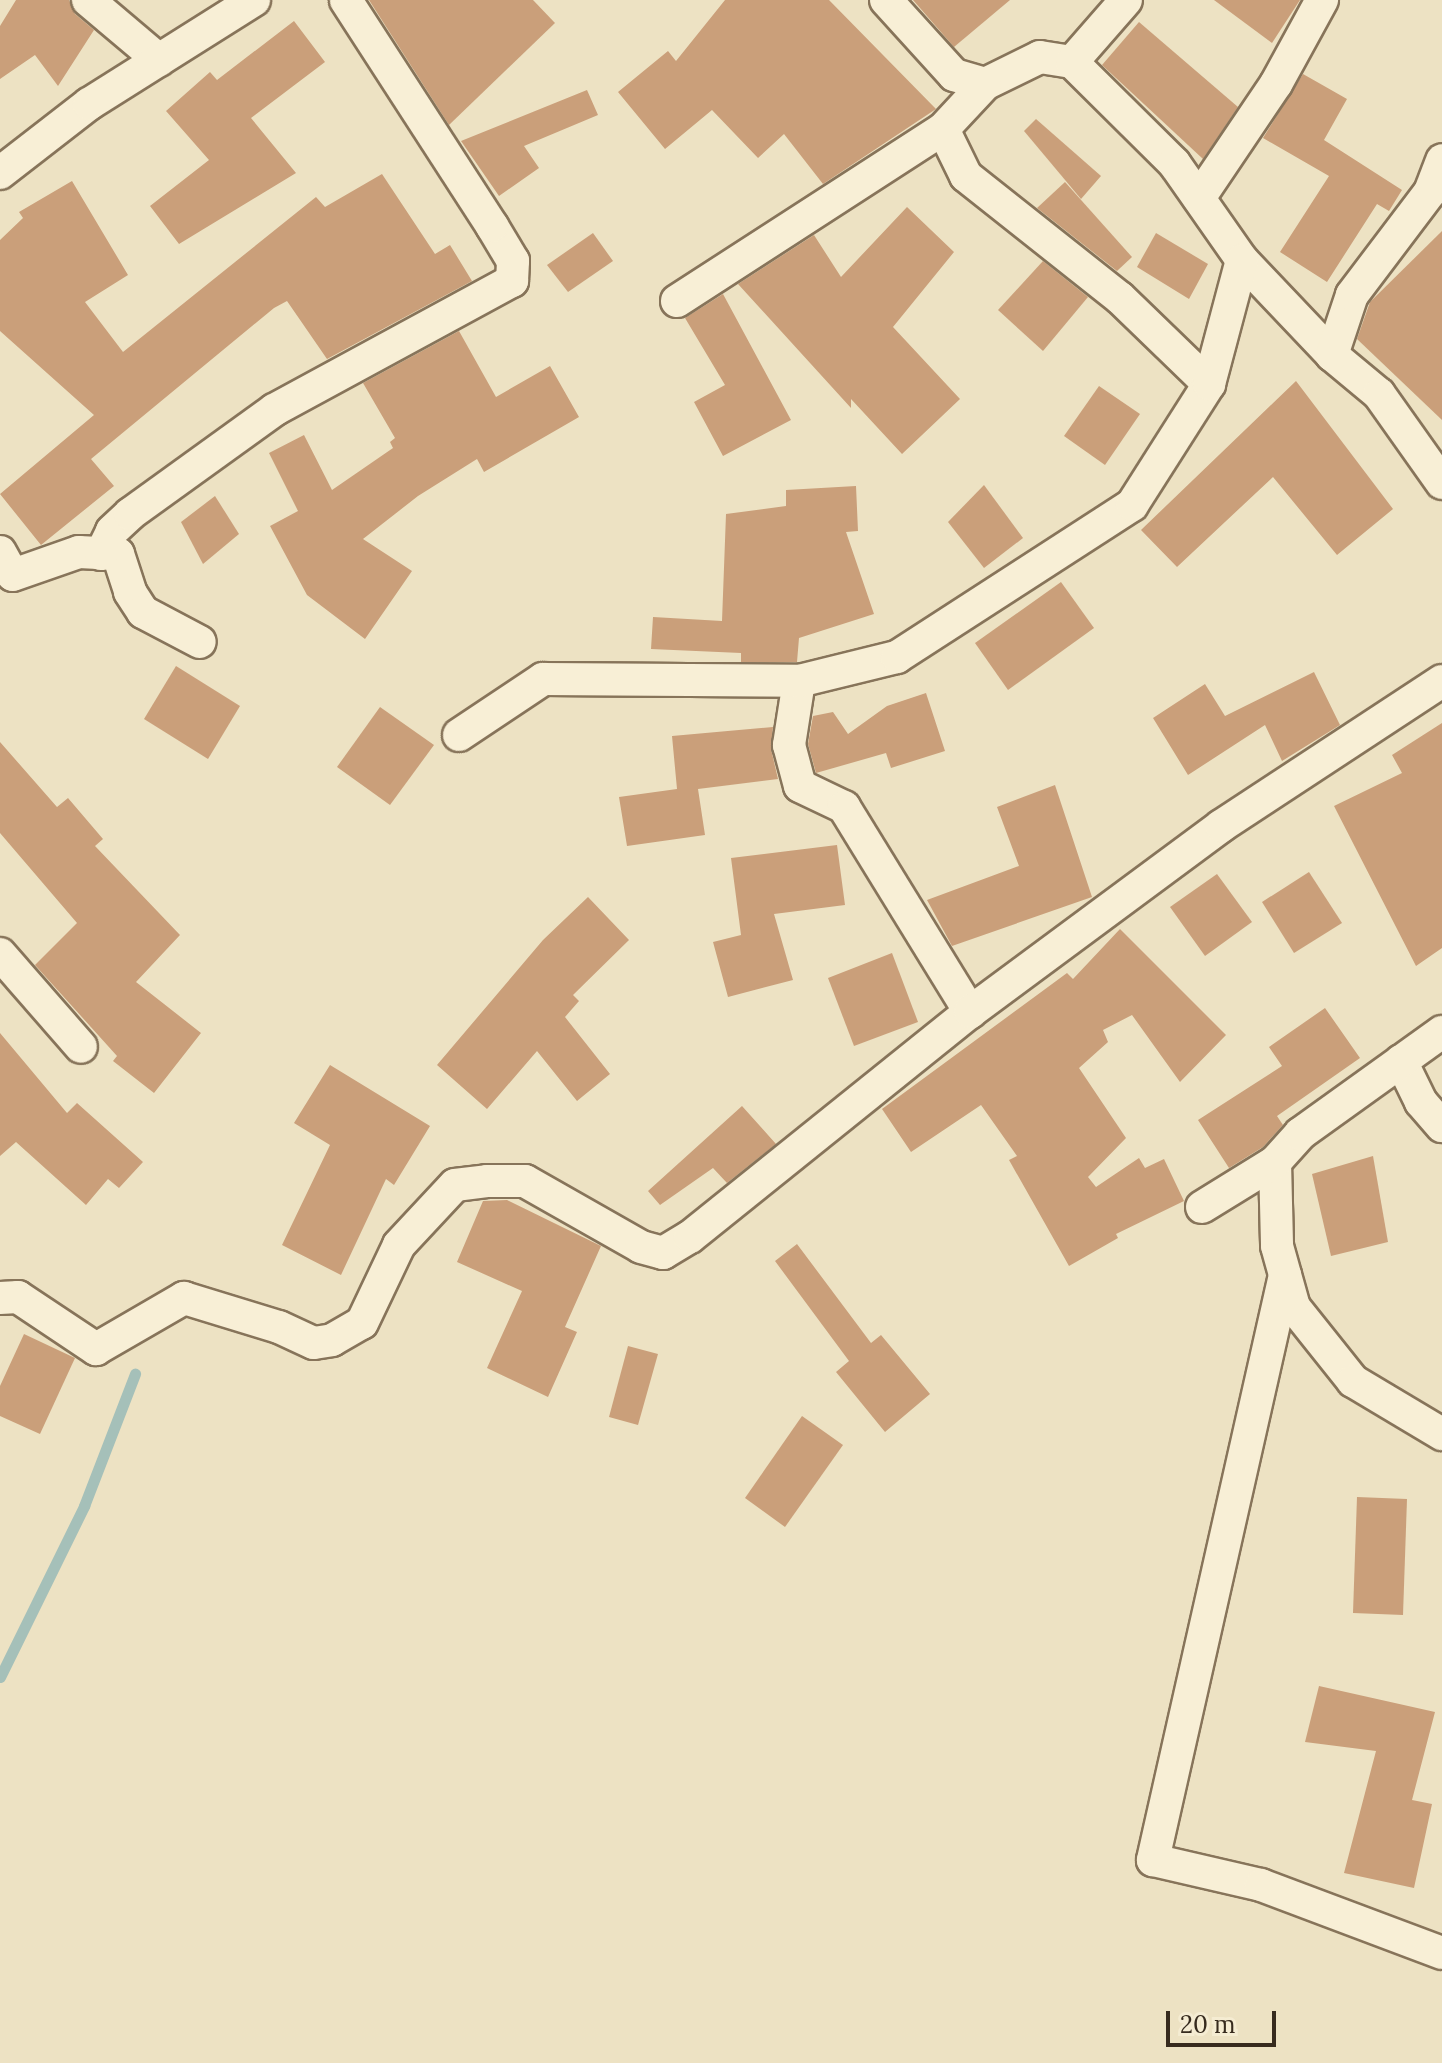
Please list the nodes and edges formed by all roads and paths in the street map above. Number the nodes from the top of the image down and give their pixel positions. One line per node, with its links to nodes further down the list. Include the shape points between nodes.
1 (88, 0): 7 (street)
2 (254, 0): 7 (street)
3 (346, 0): 22 (street, via 513,261 512,281 274,410 130,514 112,531)
4 (886, 0): 9 (street, via 954,75)
5 (1126, 0): 8 (street)
6 (1322, 0): 13 (street, via 1276,84)
7 (159, 60): 12 (street, via 89,104)
8 (1072, 62): 9 (street, via 1040,57); 13 (street, via 1174,163)
9 (985, 84): 10 (street)
10 (943, 129): 16 (street); 19 (street, via 966,176 1120,298)
11 (1442, 160): 15 (street, via 1430,192)
12 (0, 173)
13 (1199, 198): 14 (street)
14 (1242, 260): 17 (street); 19 (street)
15 (1352, 295): 17 (street); 18 (street)
16 (677, 301)
17 (1297, 314): 18 (street)
18 (1332, 355): 20 (street, via 1379,394)
19 (1209, 384): 24 (street, via 1132,505 897,657)
20 (1442, 483)
21 (0, 552): 22 (street, via 13,575 79,552)
22 (101, 554): 23 (street, via 118,554 130,592 143,612)
23 (200, 642)
24 (799, 681): 26 (street, via 543,679); 28 (street, via 789,745 800,786 844,807)
25 (1442, 681): 28 (street, via 1221,826)
26 (459, 735)
27 (3, 969): 30 (street)
28 (970, 1012): 36 (street, via 690,1237 663,1253 641,1247 525,1181 487,1181 455,1185 399,1245 362,1323 332,1340 314,1343 184,1298 96,1349 18,1297)
29 (1442, 1032): 31 (street)
30 (81, 1047)
31 (1401, 1061): 32 (street, via 1421,1102); 33 (street, via 1300,1134)
32 (1442, 1126)
33 (1275, 1162): 34 (street); 35 (street, via 1277,1246)
34 (1202, 1207)
35 (1285, 1275): 37 (street, via 1294,1307 1353,1381); 38 (street, via 1153,1860 1261,1885)
36 (0, 1298)
37 (1442, 1434)
38 (1442, 1953)

